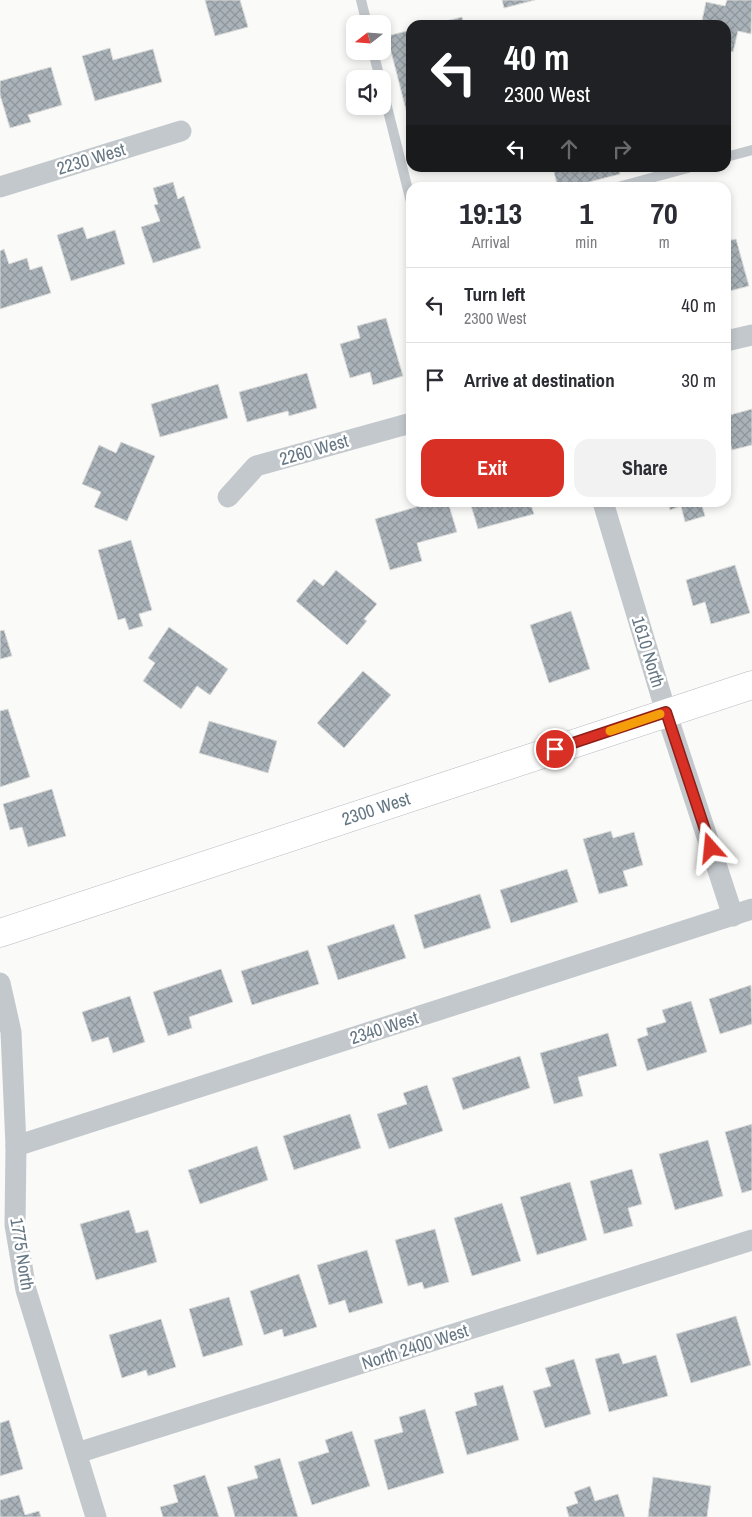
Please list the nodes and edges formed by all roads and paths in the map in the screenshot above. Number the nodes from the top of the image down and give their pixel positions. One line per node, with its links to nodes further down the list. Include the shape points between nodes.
1 (361, 0): 2 (lane)
2 (365, 15)
3 (389, 115): 8 (lane)
4 (181, 131): 10 (street, 2230 West)
5 (752, 150): 6 (lane)
6 (731, 156)
7 (673, 172): 9 (lane)
8 (406, 182)
9 (636, 182)
10 (0, 187)
11 (752, 335): 12 (street)
12 (731, 340)
13 (406, 424): 14 (street, 2260 West, via 256,466)
14 (228, 497)
15 (604, 507): 17 (street, 1610 North)
16 (752, 684): 17 (main road, 2300 West)
17 (666, 712): 18 (street, 1610 North); 19 (main road, 2300 West)
18 (742, 913): 21 (street, 2340 West)
19 (0, 933)
20 (0, 983): 21 (street, 1775 North, via 11,1032)
21 (16, 1146): 23 (street, 1775 North, via 15,1225 26,1290)
22 (752, 1240): 23 (street, North 2400 West)
23 (78, 1453): 24 (street, 1775 North)
24 (96, 1517)

